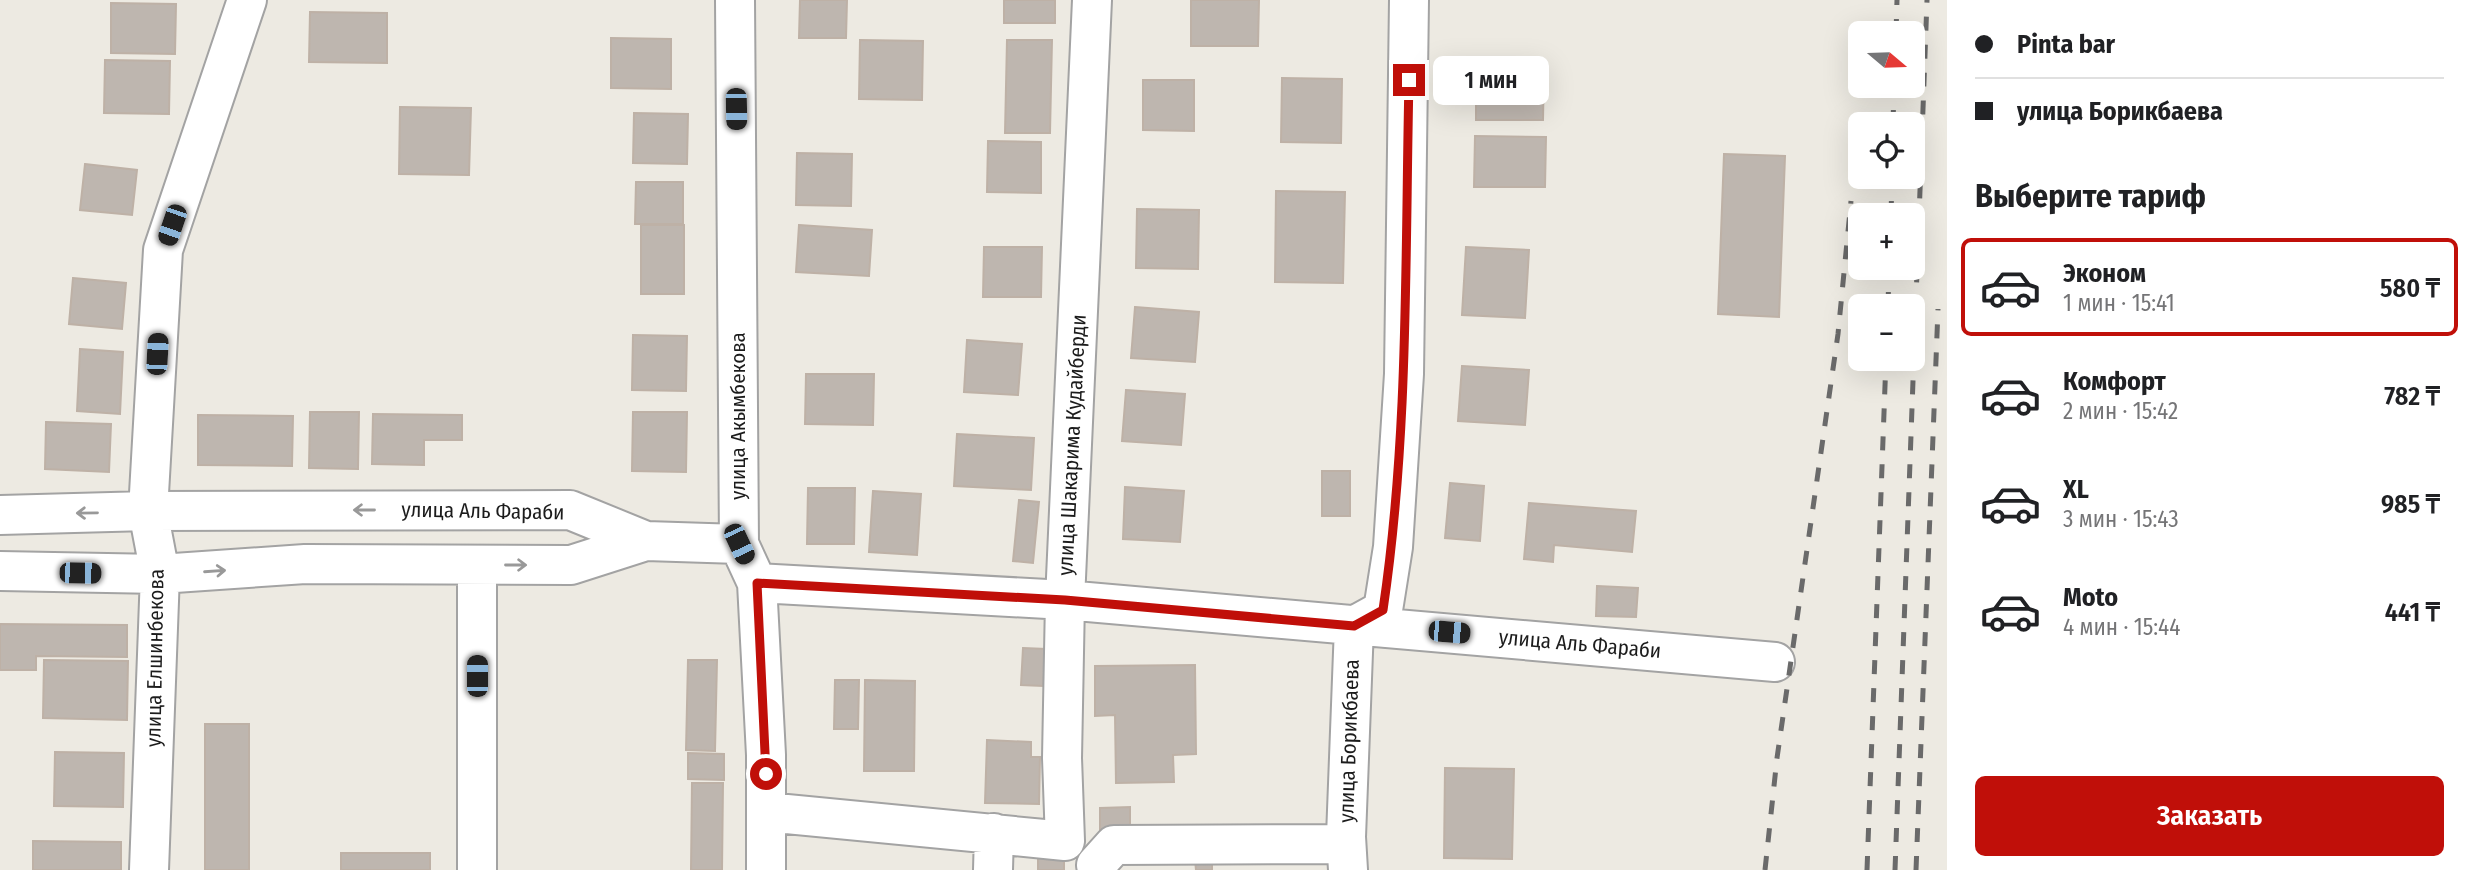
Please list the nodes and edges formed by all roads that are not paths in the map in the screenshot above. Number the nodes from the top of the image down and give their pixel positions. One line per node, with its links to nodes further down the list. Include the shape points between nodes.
1 (247, 0): 5 (street, улица Елшинбекова, via 163,250)
2 (735, 0): 8 (street, улица Акымбекова)
3 (1091, 0): 13 (street, улица Шакарима Кудайберди)
4 (1409, 0): 14 (street, via 1404,374 1392,547 1383,610)
5 (148, 511): 6 (street, улица Аль Фараби, one-way to 6); 7 (street, улица Аль Фараби, one-way to 5, via 569,510); 11 (street, улица Елшинбекова)
6 (0, 515)
7 (646, 541): 8 (street); 9 (street, one-way to 7, via 571,565)
8 (739, 544): 12 (street, улица Акымбекова)
9 (477, 565): 11 (street, one-way to 9, via 305,564); 22 (street)
10 (0, 571): 11 (street)
11 (160, 574): 21 (street, улица Елшинбекова)
12 (757, 583): 13 (street, улица Аль Фараби); 16 (street, улица Акымбекова)
13 (1065, 600): 14 (street, улица Аль Фараби); 17 (street, улица Шакарима Кудайберди)
14 (1354, 626): 15 (street, улица Аль Фараби); 19 (street, улица Борикбаева)
15 (1774, 662)
16 (766, 812): 18 (street); 23 (street, улица Акымбекова)
17 (1065, 841): 18 (street); 20 (street)
18 (994, 851)
19 (1347, 857): 20 (street, via 1114,845)
20 (1096, 867)
21 (149, 870)
22 (477, 870)
23 (766, 870)

